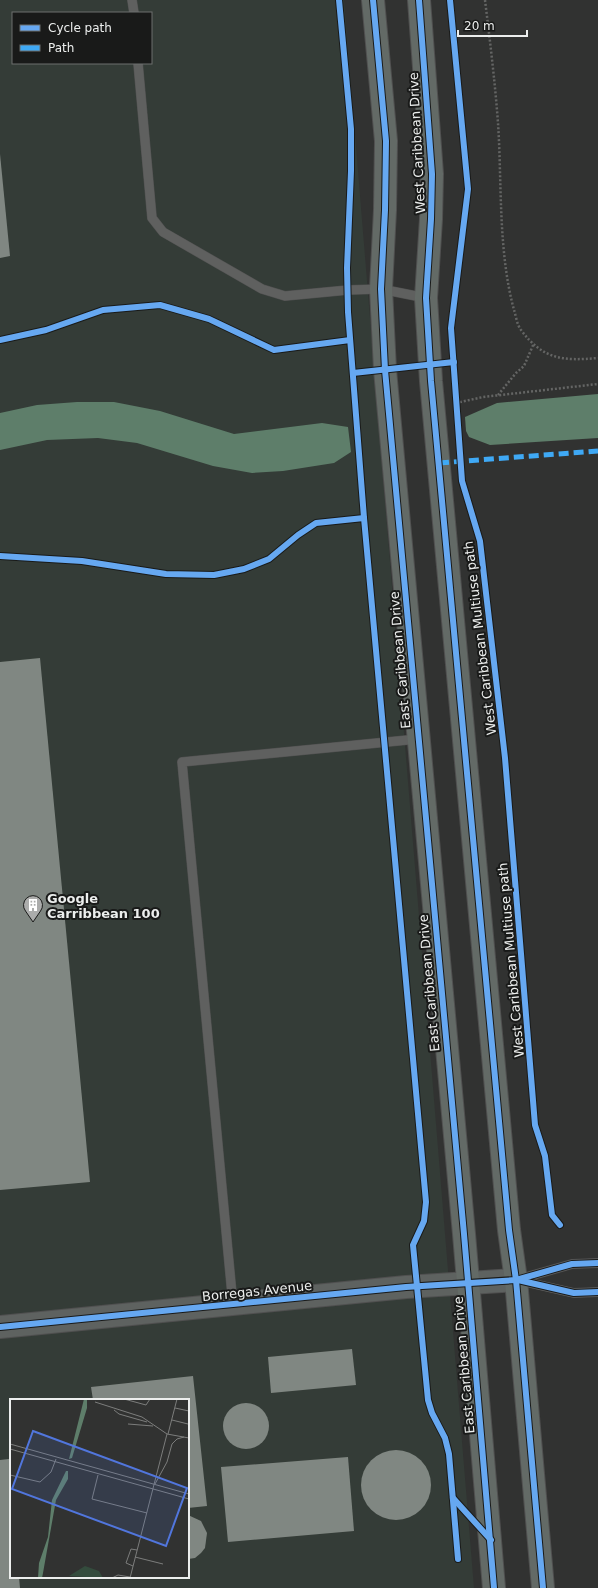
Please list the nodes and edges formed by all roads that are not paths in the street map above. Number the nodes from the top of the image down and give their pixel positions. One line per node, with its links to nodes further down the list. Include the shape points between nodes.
1 (132, 0): 4 (lane)
2 (373, 0): 6 (main road, via 386,141 386,210)
3 (419, 0): 7 (main road, West Caribbean Drive, via 432,174)
4 (134, 12)
5 (138, 64): 6 (lane, via 152,218 163,232 262,289 284,296)
6 (381, 289): 7 (lane); 8 (main road, East Caribbean Drive, via 385,375)
7 (426, 298): 10 (main road, West Caribbean Drive, via 431,381 509,1230)
8 (418, 739): 11 (main road, East Caribbean Drive); 13 (lane, via 182,762)
9 (598, 1263): 10 (lane, Borregas Avenue, via 572,1264)
10 (516, 1280): 11 (street, Borregas Avenue); 12 (lane, Borregas Avenue, via 574,1292); 16 (main road)
11 (468, 1282): 13 (street, Borregas Avenue); 15 (main road, East Caribbean Drive)
12 (598, 1292)
13 (233, 1304): 14 (street, Borregas Avenue)
14 (0, 1327)
15 (494, 1588)
16 (543, 1588)

